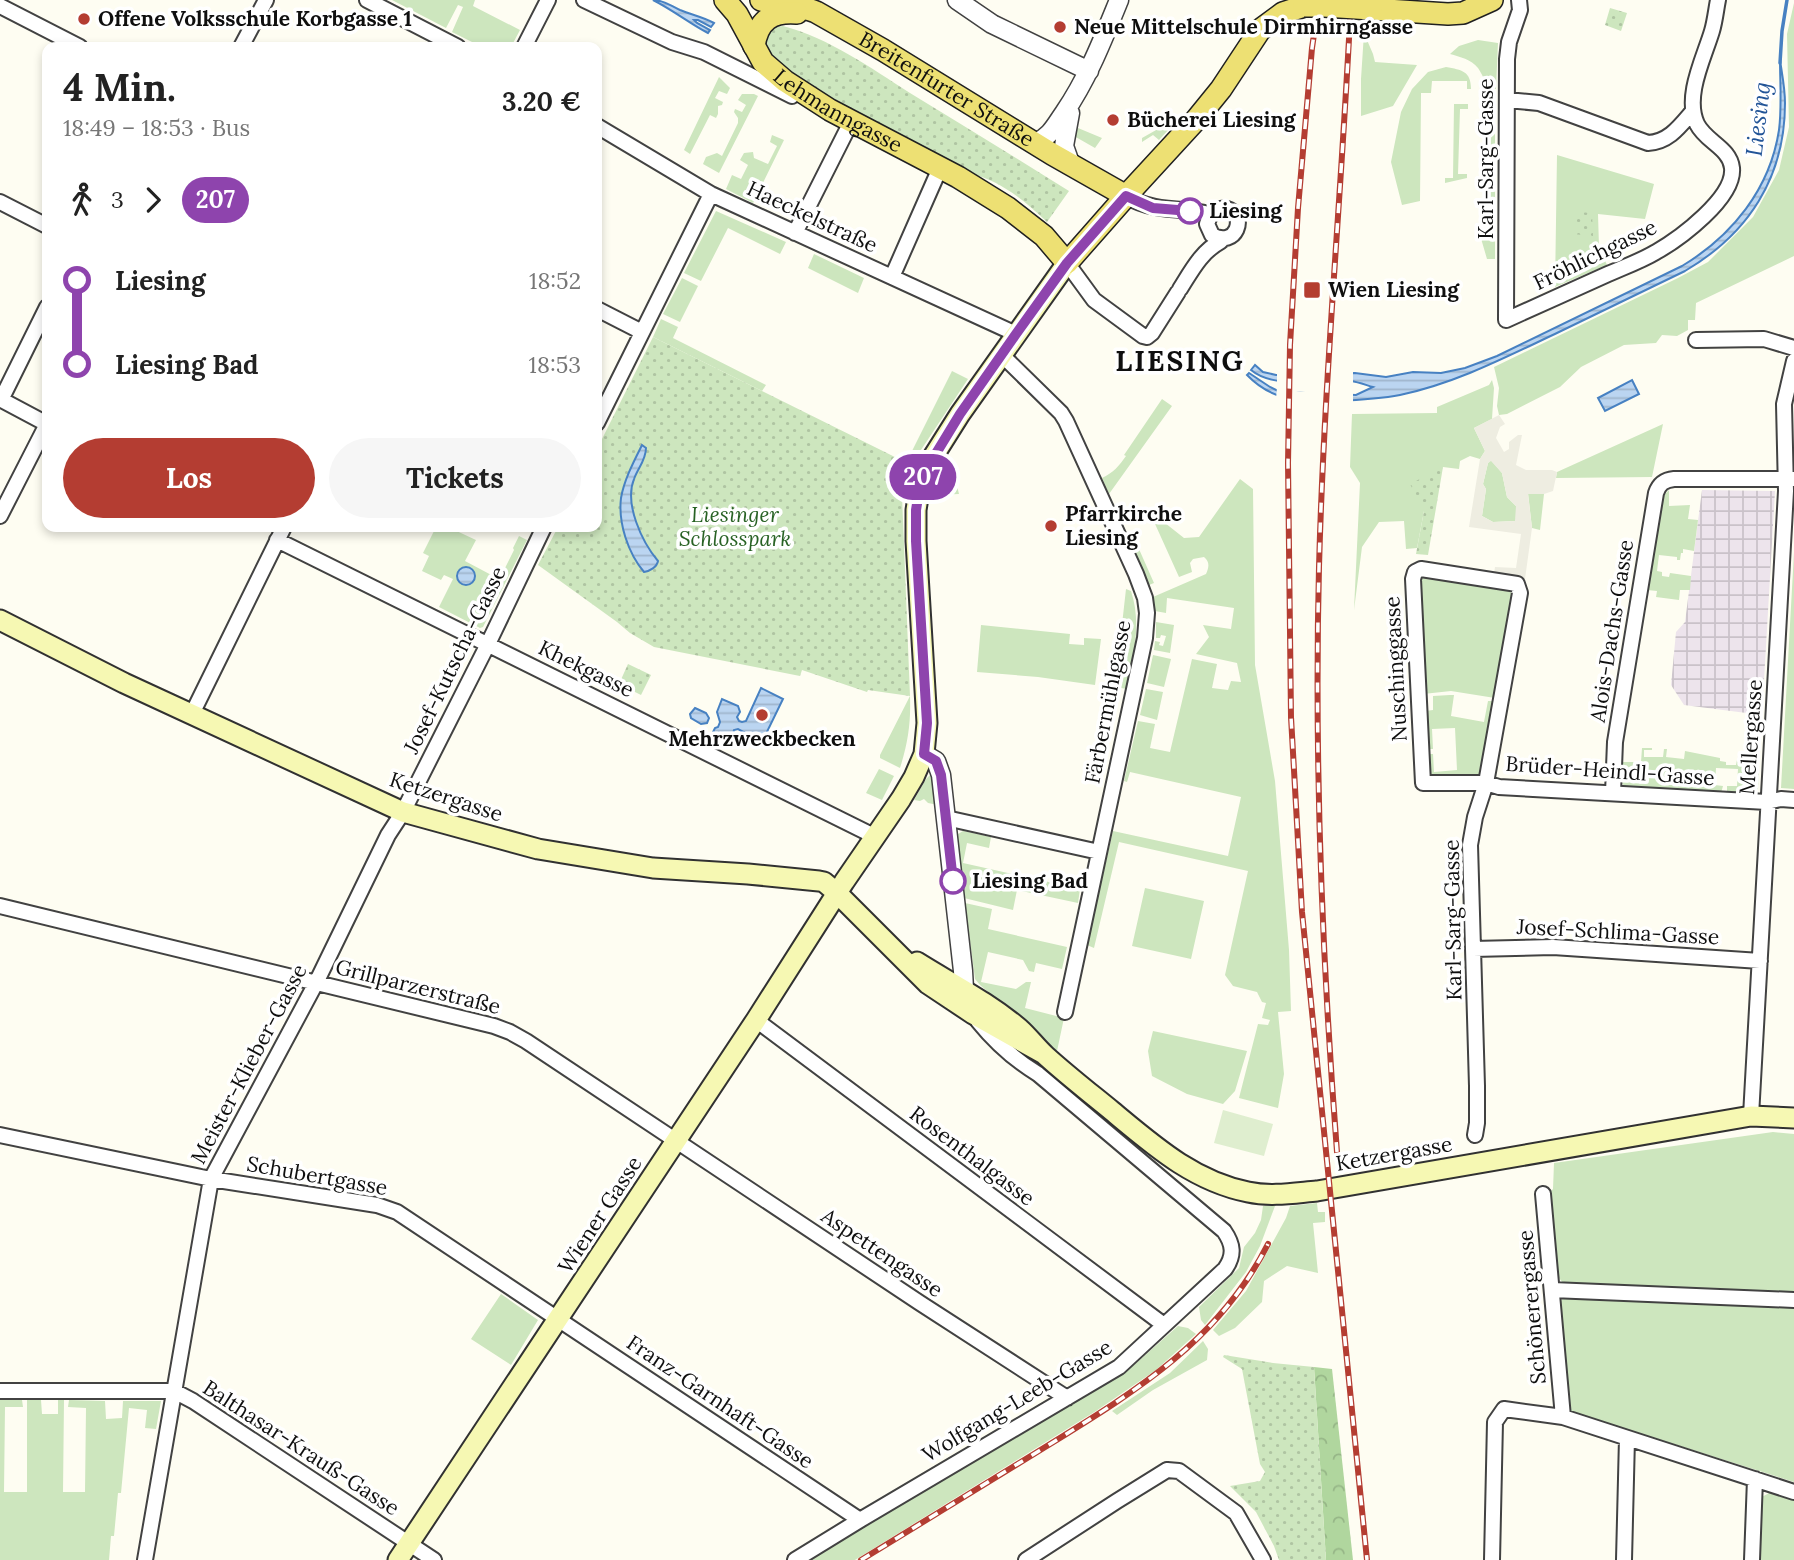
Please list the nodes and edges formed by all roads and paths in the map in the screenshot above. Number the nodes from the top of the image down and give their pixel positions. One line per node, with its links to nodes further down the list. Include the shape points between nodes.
1 (266, 0): 17 (street)
2 (367, 0): 18 (street)
3 (548, 0): 19 (street)
4 (584, 0): 24 (street, Lehmanngasse)
5 (725, 0): 20 (main road)
6 (761, 0): 15 (main road, Breitenfurter Straße, via 805,7)
7 (957, 0): 21 (street, via 992,24)
8 (1119, 0): 21 (street)
9 (1464, 0): 14 (main road)
10 (1492, 0): 14 (main road, via 1462,13)
11 (1519, 0): 22 (street, Karl-Sarg-Gasse, via 1507,50)
12 (1718, 0): 25 (street)
13 (0, 6): 16 (street)
14 (1438, 13): 32 (main road, bridge, via 1324,6 1283,13 1260,30 1221,89)
15 (836, 23): 20 (main road, via 782,13 763,23); 28 (main road, Breitenfurter Straße)
16 (70, 42)
17 (245, 42)
18 (448, 42)
19 (527, 42)
20 (754, 46): 24 (main road, via 769,69)
21 (1089, 71): 23 (street)
22 (1507, 100): 25 (street, via 1539,103 1648,143 1662,141); 42 (street, Karl-Sarg-Gasse)
23 (1073, 102): 28 (street, via 1048,137); 29 (street, via 1064,146)
24 (830, 110): 26 (main road, Lehmanngasse)
25 (1693, 111): 42 (street, Fröhlichgasse, via 1701,131 1726,153 1732,166 1731,181 1702,219 1655,253)
26 (851, 122): 30 (main road, Lehmanngasse); 36 (street)
27 (602, 129): 31 (street, Haeckelstraße)
28 (1035, 144): 29 (main road, Breitenfurter Straße)
29 (1070, 163): 32 (main road, Breitenfurter Straße)
30 (940, 169): 38 (main road, Lehmanngasse, via 1008,208 1035,228); 39 (street)
31 (711, 194): 36 (street, Haeckelstraße); 43 (street)
32 (1126, 196): 34 (street, via 1153,208); 38 (main road)
33 (0, 201): 35 (street)
34 (1211, 213)
35 (42, 223)
36 (795, 233): 39 (street, Haeckelstraße)
37 (1221, 241): 38 (street, via 1199,258 1147,337 1094,300)
38 (1067, 263): 44 (main road)
39 (892, 277): 44 (street, Haeckelstraße)
40 (602, 312): 43 (street)
41 (42, 317): 49 (street)
42 (1506, 320)
43 (642, 332): 50 (street)
44 (1016, 334): 47 (main road)
45 (1696, 340): 46 (street, via 1764,339)
46 (1794, 348)
47 (1002, 355): 61 (main road, via 932,460 917,498); 70 (street, Färbermühlgasse, via 1066,421 1145,597 1145,638)
48 (1794, 361): 53 (street, Mellergasse, via 1784,404)
49 (0, 399): 51 (street)
50 (602, 414)
51 (42, 421)
52 (42, 434): 54 (street)
53 (1790, 479): 64 (street, Alois-Dachs-Gasse, via 1678,478 1665,480 1656,493 1615,742); 66 (street, Mellergasse)
54 (0, 516)
55 (542, 532): 59 (street, Josef-Kutscha-Gasse)
56 (281, 533): 59 (street, Khekgasse); 60 (street)
57 (1517, 584): 62 (street, Nuschinggasse, via 1422,569 1413,576); 63 (street, Karl-Sarg-Gasse, via 1520,593)
58 (0, 620): 60 (main road, Ketzergasse)
59 (488, 644): 67 (street, Josef-Kutscha-Gasse); 69 (street, Khekgasse)
60 (192, 714): 67 (main road, Ketzergasse)
61 (931, 760): 68 (street); 69 (main road, Wiener Gasse)
62 (1423, 783): 63 (street, Brüder-Heindl-Gasse)
63 (1486, 783): 64 (street, Brüder-Heindl-Gasse); 73 (street, Karl-Sarg-Gasse, via 1470,845)
64 (1613, 793): 66 (street, Brüder-Heindl-Gasse)
65 (1794, 800): 66 (street, Brüder-Heindl-Gasse)
66 (1768, 802): 74 (street, Mellergasse)
67 (403, 811): 71 (main road, Ketzergasse, via 538,849 653,868 819,881); 75 (street, Meister-Klieber-Gasse)
68 (946, 818): 70 (street); 76 (street)
69 (876, 836): 71 (main road, Wiener Gasse)
70 (1100, 852): 77 (street, Färbermühlgasse)
71 (837, 893): 76 (main road, Ketzergasse, via 889,945 936,974); 79 (main road, Wiener Gasse)
72 (0, 906): 75 (street, Grillparzerstraße)
73 (1473, 949): 74 (street, Josef-Schlima-Gasse, via 1553,947); 84 (street, Karl-Sarg-Gasse)
74 (1760, 961): 81 (street, Mellergasse)
75 (316, 983): 85 (street, Grillparzerstraße, via 510,1032); 86 (street, Meister-Klieber-Gasse)
76 (960, 996): 78 (main road, Ketzergasse); 80 (main road, Ketzergasse, via 1021,1031)
77 (1065, 1012)
78 (974, 1014): 80 (main road, Ketzergasse); 88 (street, Ketzergasse, via 997,1042 1223,1231)
79 (756, 1020): 85 (main road, Wiener Gasse); 92 (street, Rosenthalgasse)
80 (1044, 1055): 81 (main road, Ketzergasse, via 1183,1166 1217,1183 1270,1195 1317,1192)
81 (1751, 1116): 82 (main road, Ketzergasse)
82 (1794, 1118)
83 (0, 1135): 86 (street, Schubertgasse)
84 (1475, 1135)
85 (676, 1141): 91 (main road, Wiener Gasse); 95 (street, Aspettengasse)
86 (211, 1179): 91 (street, Schubertgasse, via 388,1208); 94 (street, Meister-Klieber-Gasse)
87 (1543, 1194): 89 (street, Schönerergasse)
88 (1232, 1247): 92 (street, Wolfgang-Leeb-Gasse, via 1226,1269)
89 (1552, 1290): 90 (street); 96 (street, Schönerergasse)
90 (1794, 1300)
91 (558, 1319): 100 (street, Franz-Garnhaft-Gasse); 101 (main road, Wiener Gasse)
92 (1164, 1325): 95 (street, Wolfgang-Leeb-Gasse, via 1119,1367)
93 (0, 1391): 94 (street, Balthasar-Krauß-Gasse)
94 (174, 1391): 101 (street, Balthasar-Krauß-Gasse); 102 (street, Meister-Klieber-Gasse)
95 (1067, 1398): 100 (street, Wolfgang-Leeb-Gasse)
96 (1563, 1417): 97 (street); 108 (street, via 1504,1409 1495,1422)
97 (1628, 1437): 98 (street); 109 (street)
98 (1755, 1479): 99 (street); 110 (street)
99 (1794, 1492)
100 (860, 1520): 105 (street, Wolfgang-Leeb-Gasse)
101 (409, 1543): 103 (main road, Wiener Gasse); 104 (street, Balthasar-Krauß-Gasse)
102 (145, 1560)
103 (398, 1560)
104 (434, 1560)
105 (795, 1560)
106 (1026, 1560): 107 (street, via 1164,1465 1236,1513)
107 (1263, 1560)
108 (1492, 1560)
109 (1624, 1560)
110 (1752, 1560)

